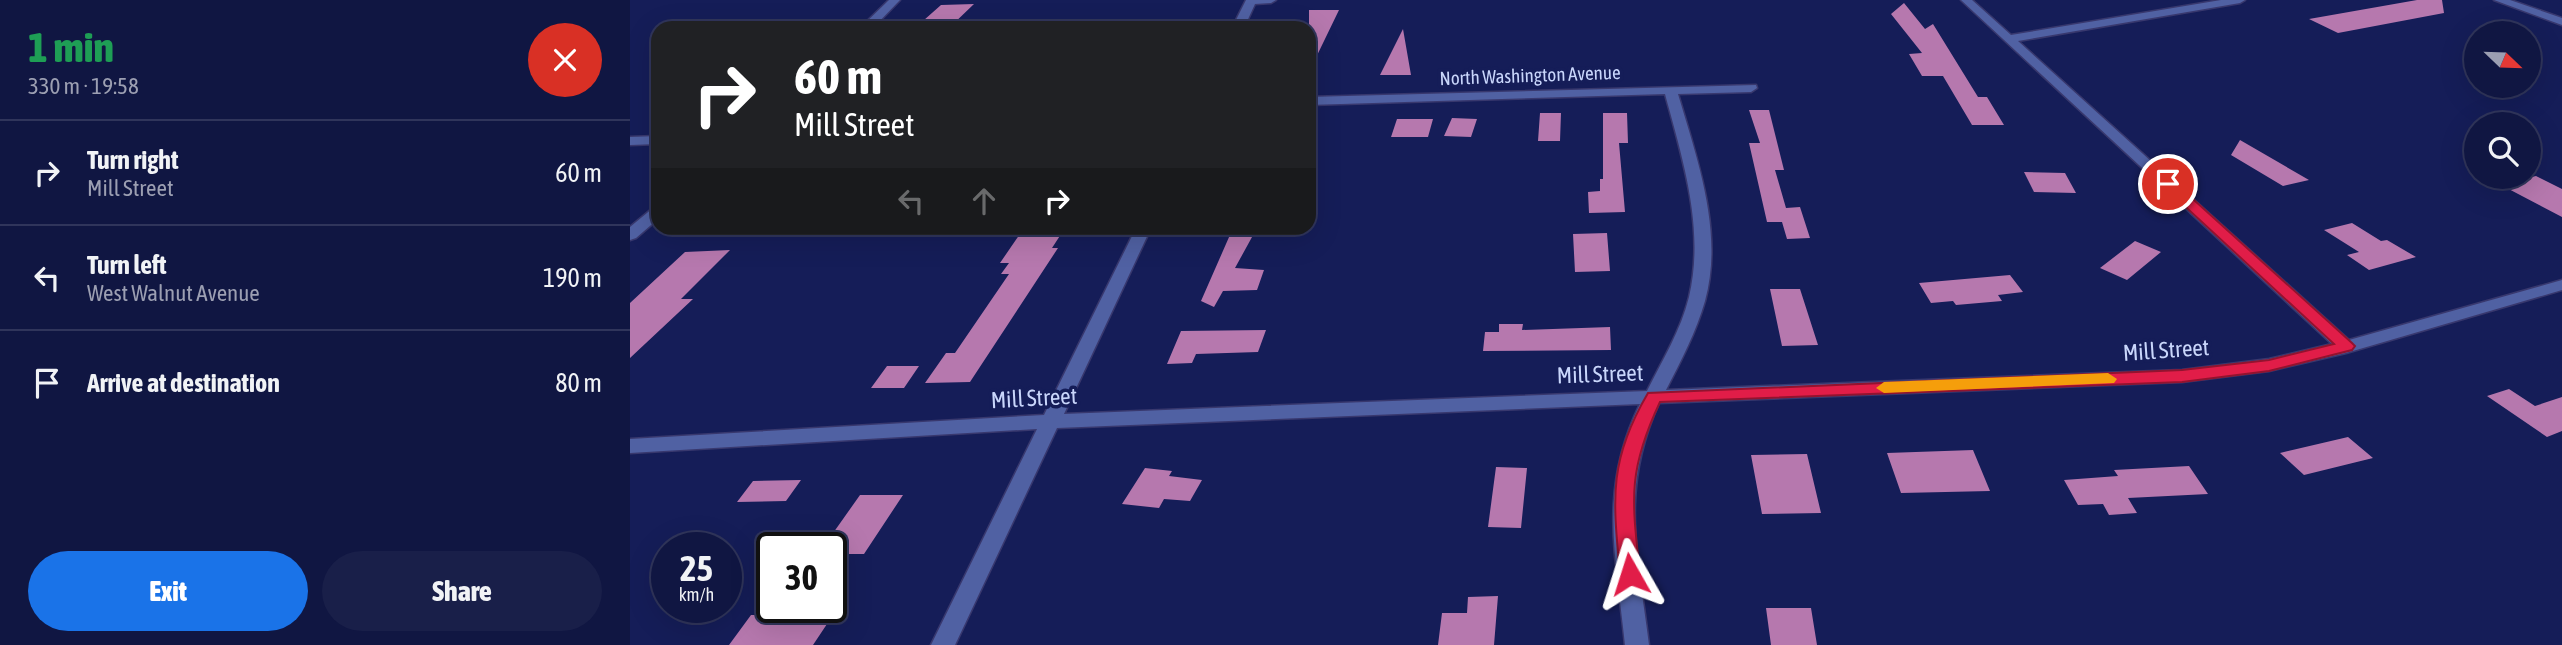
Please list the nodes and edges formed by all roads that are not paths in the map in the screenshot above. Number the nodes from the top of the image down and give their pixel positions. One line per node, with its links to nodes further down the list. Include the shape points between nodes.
1 (895, 0): 7 (street)
2 (1252, 0): 3 (street); 8 (street)
3 (1271, 0)
4 (1966, 0): 10 (street)
5 (2240, 0): 10 (street)
6 (2499, 0): 9 (street)
7 (873, 21)
8 (1242, 21)
9 (2562, 22)
10 (2010, 39): 20 (street)
11 (1752, 88): 12 (street, North Washington Avenue)
12 (1671, 90): 13 (street, North Washington Avenue); 21 (street, via 1705,241 1702,284 1688,327)
13 (1316, 101)
14 (651, 140): 15 (street)
15 (630, 141)
16 (651, 217): 17 (street)
17 (630, 235)
18 (1140, 235): 22 (street)
19 (2562, 285): 20 (street, Mill Street)
20 (2346, 346): 21 (street, Mill Street, via 2269,365 2182,376)
21 (1654, 397): 22 (street, Mill Street); 25 (street, via 1634,439 1623,503)
22 (1050, 421): 23 (street, Mill Street); 24 (street)
23 (630, 446)
24 (943, 645)
25 (1637, 645)

